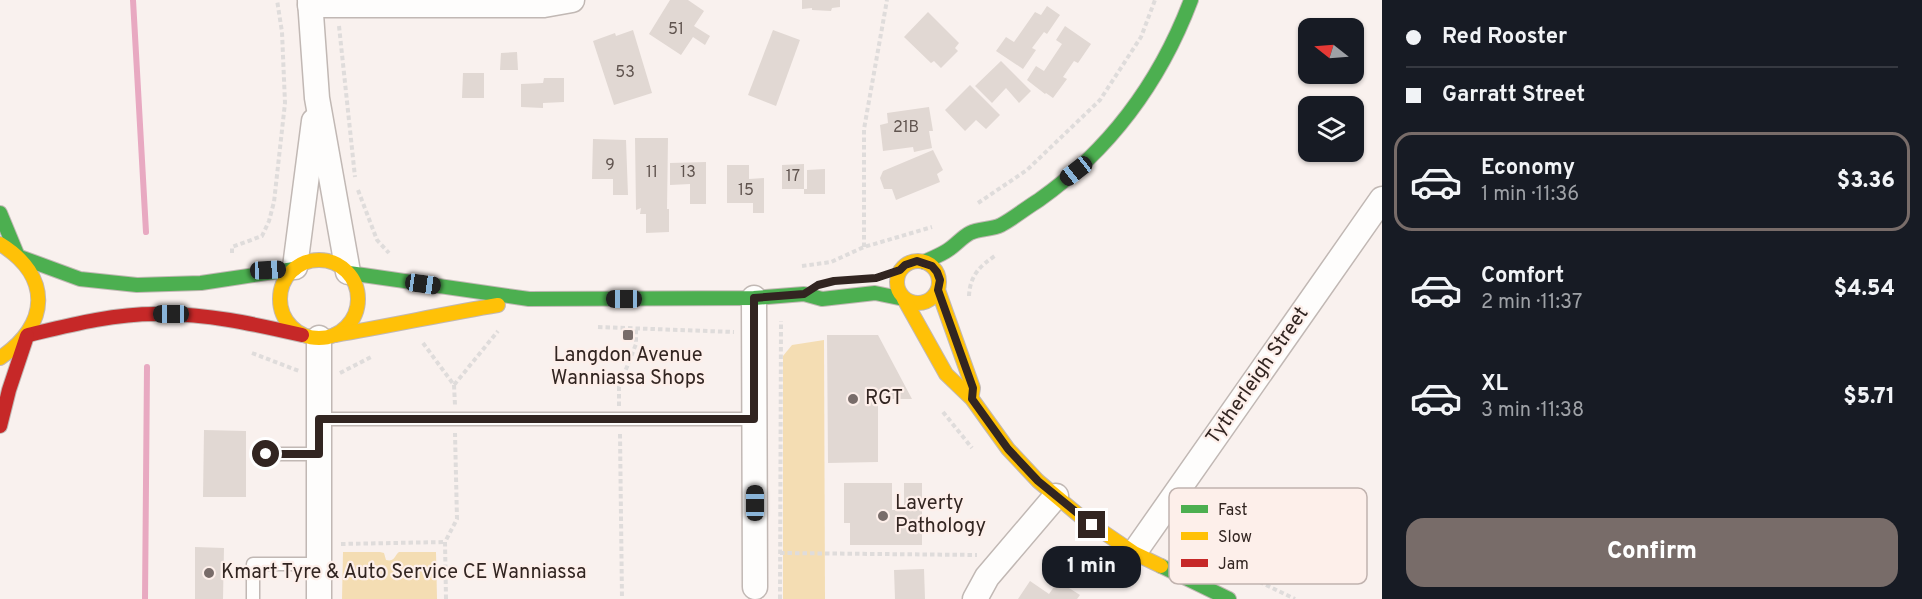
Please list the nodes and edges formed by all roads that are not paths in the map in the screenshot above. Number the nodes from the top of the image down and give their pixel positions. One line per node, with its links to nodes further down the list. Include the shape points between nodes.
1 (572, 0): 3 (street, via 544,4)
2 (1191, 0): 7 (street, via 1164,62 1140,101 1110,137 1038,201)
3 (310, 3): 4 (street)
4 (317, 98): 12 (street); 14 (street)
5 (1382, 200): 32 (street, Tytherleigh Street)
6 (0, 213): 10 (street)
7 (996, 227): 9 (street); 11 (street, via 972,231 946,252)
8 (0, 244): 10 (street)
9 (982, 244)
10 (19, 256): 12 (street, via 88,280 122,285 199,283); 23 (street, via 35,280 38,294 35,322)
11 (924, 262): 13 (street, via 911,262); 18 (street, via 937,272)
12 (294, 268): 14 (street, via 303,262 323,259); 24 (street, via 281,287 281,310 293,329)
13 (900, 270): 15 (street); 22 (street, via 896,285)
14 (349, 273): 21 (street); 24 (street, via 358,292 356,312 344,329)
15 (884, 275)
16 (953, 275): 18 (street)
17 (818, 285): 19 (street)
18 (939, 289): 22 (street, via 928,302); 26 (street, via 973,388)
19 (804, 294): 20 (street); 22 (street, via 822,299 875,293)
20 (754, 298): 21 (street); 28 (street)
21 (529, 299): 24 (street)
22 (904, 299): 26 (street, via 946,374)
23 (28, 336): 24 (street, via 101,318 136,314 201,316); 25 (street); 29 (street)
24 (319, 336): 27 (street)
25 (0, 358)
26 (972, 399): 33 (street, via 1008,449)
27 (319, 419): 28 (lane); 31 (street)
28 (754, 419): 39 (street)
29 (0, 426)
30 (266, 454): 31 (lane)
31 (319, 454): 36 (street)
32 (1180, 488)
33 (1056, 496): 35 (street, via 1081,518); 42 (street, via 994,567)
34 (1169, 503): 35 (street, Tytherleigh Street)
35 (1134, 553): 37 (street)
36 (319, 564): 40 (lane, via 253,564); 41 (street)
37 (1169, 570)
38 (1198, 584): 43 (street)
39 (755, 587)
40 (253, 599)
41 (320, 599)
42 (975, 599)
43 (1229, 599)

